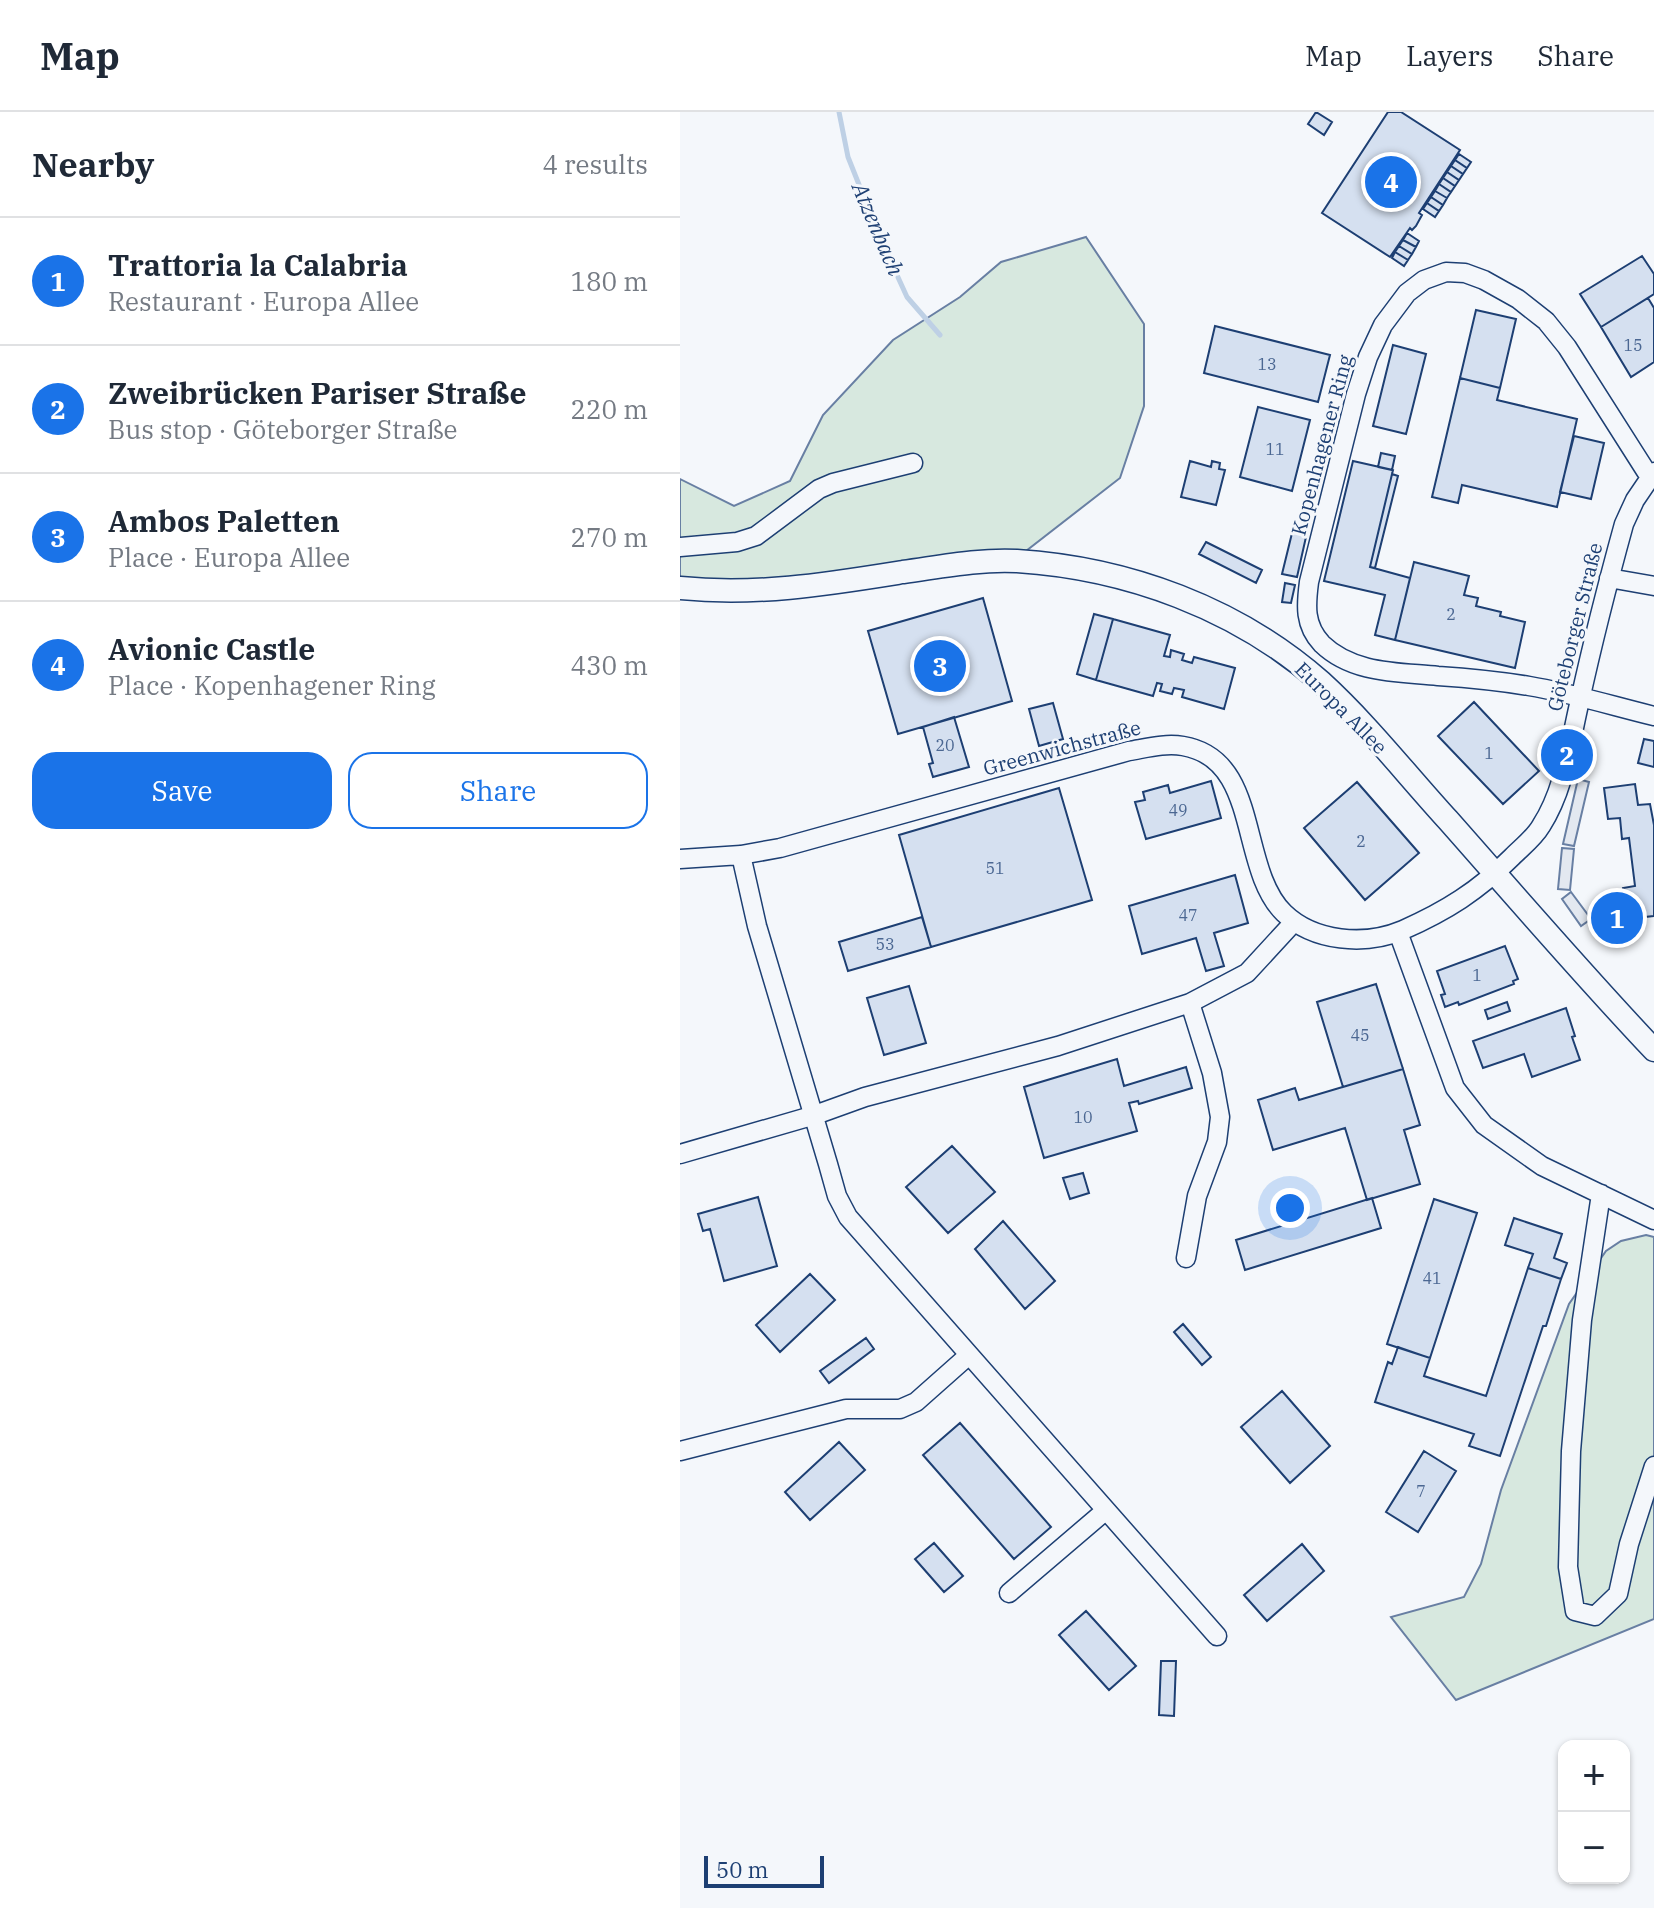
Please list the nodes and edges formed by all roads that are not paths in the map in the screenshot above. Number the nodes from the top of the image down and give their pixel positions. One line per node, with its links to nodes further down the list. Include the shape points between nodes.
1 (913, 463): 3 (street, via 819,489 756,536)
2 (1652, 474): 4 (street, Göteborger Straße, via 1624,524); 7 (street, Kopenhagener Ring, via 1546,321 1484,280 1446,272 1424,280 1383,325 1356,394 1309,582 1305,610 1311,629 1340,655 1392,674 1489,680)
3 (680, 547)
4 (1609, 578): 5 (street); 7 (street, Göteborger Straße)
5 (1654, 586)
6 (680, 588): 11 (main road, Europa Allee, via 798,588 970,562 1013,561 1096,571 1170,592 1262,638 1320,682)
7 (1580, 698): 8 (street, Kopenhagener Ring); 11 (street, Göteborger Straße, via 1551,810)
8 (1654, 716)
9 (741, 855): 10 (street, Greenwichstraße); 12 (street, Greenwichstraße, via 1129,751 1183,746 1203,752 1233,784 1259,871 1276,905); 16 (street, via 757,926)
10 (680, 859)
11 (1495, 874): 13 (street, Greenwichstraße, via 1459,903); 15 (main road, Europa Allee)
12 (1294, 922): 13 (street, Greenwichstraße, via 1346,939); 14 (street, via 1247,973)
13 (1398, 932): 18 (street, via 1455,1088 1484,1125 1542,1166)
14 (1190, 1003): 16 (street); 20 (street, via 1220,1117)
15 (1654, 1050)
16 (815, 1115): 17 (street); 21 (street, via 837,1196 848,1217)
17 (680, 1154)
18 (1601, 1194): 19 (street); 23 (street, via 1582,1320 1571,1451 1568,1567 1575,1611 1595,1616 1618,1594)
19 (1654, 1220)
20 (1186, 1258)
21 (969, 1355): 22 (street, via 916,1402 900,1409 846,1409); 24 (street)
22 (680, 1451)
23 (1654, 1466)
24 (1105, 1511): 25 (street); 26 (street)
25 (1009, 1593)
26 (1217, 1636)

